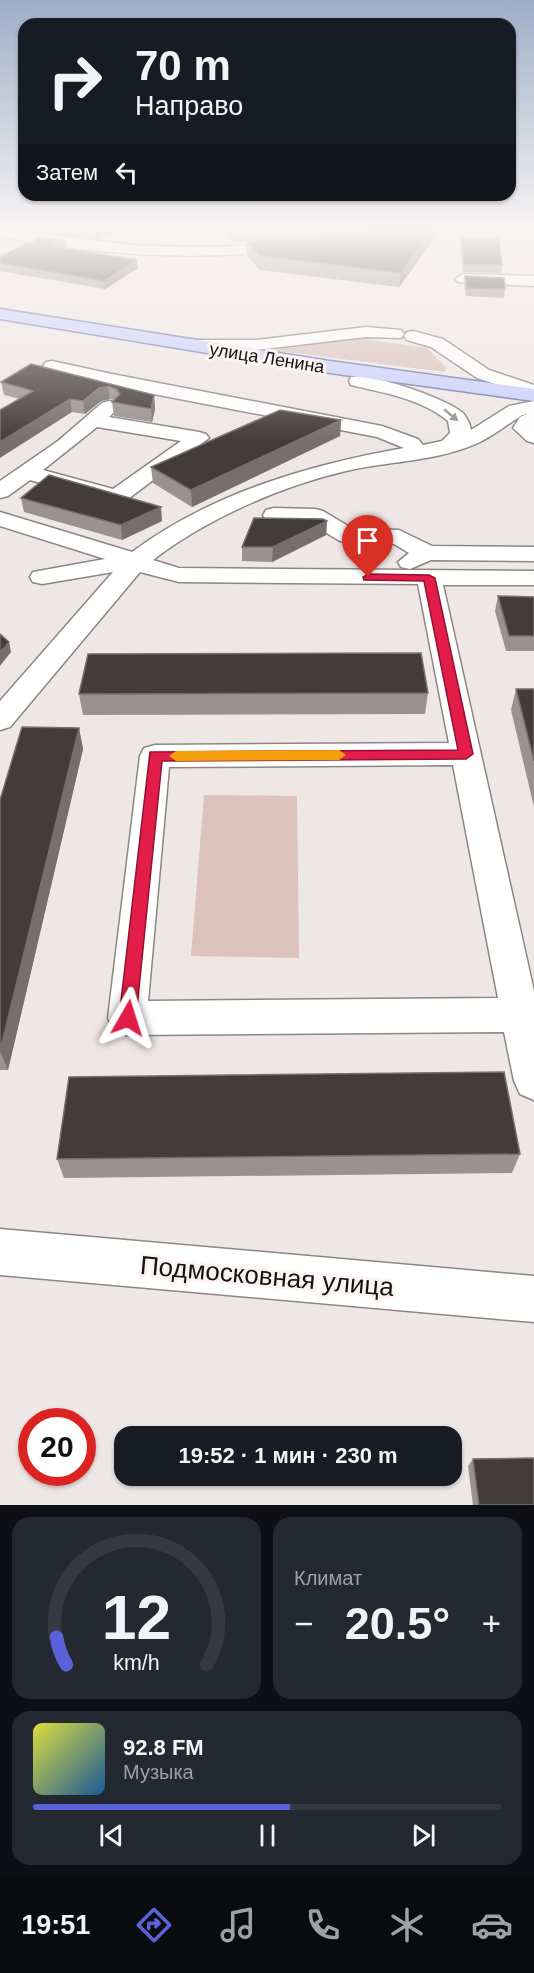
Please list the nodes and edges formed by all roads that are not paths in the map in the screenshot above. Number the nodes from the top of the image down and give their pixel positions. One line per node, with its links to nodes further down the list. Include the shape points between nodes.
1 (0, 314): 5 (main road, улица Ленина)
2 (0, 323): 7 (main road, улица Ленина)
3 (395, 334): 5 (street, via 354,333 256,345)
4 (413, 336): 9 (street, via 437,342 483,374)
5 (182, 345): 10 (main road, улица Ленина)
6 (52, 366): 8 (street)
7 (358, 381): 11 (main road, улица Ленина); 15 (street, one-way to 15, via 422,399 452,414 461,428)
8 (136, 385): 13 (street); 16 (street, via 382,432 411,443)
9 (534, 391)
10 (534, 395)
11 (534, 405): 15 (street, via 516,410 472,438)
12 (534, 418): 14 (street, via 523,428)
13 (94, 421): 17 (street); 17 (street, via 199,438 116,497)
14 (534, 437)
15 (449, 446): 16 (street)
16 (418, 452): 22 (street, via 343,465 285,482 165,539)
17 (27, 472): 18 (street)
18 (0, 491)
19 (274, 515): 23 (street, via 315,516 348,536 399,537)
20 (0, 519): 22 (street)
21 (534, 555): 23 (street)
22 (136, 561): 23 (street, via 179,574); 24 (street); 26 (street)
23 (421, 570): 25 (street); 27 (street)
24 (42, 577)
25 (534, 578)
26 (0, 720)
27 (466, 754): 28 (street); 28 (street, via 155,756 128,1018)
28 (520, 1015): 29 (street)
29 (534, 1081)
30 (0, 1252): 31 (street, Подмосковная улица)
31 (534, 1299)

